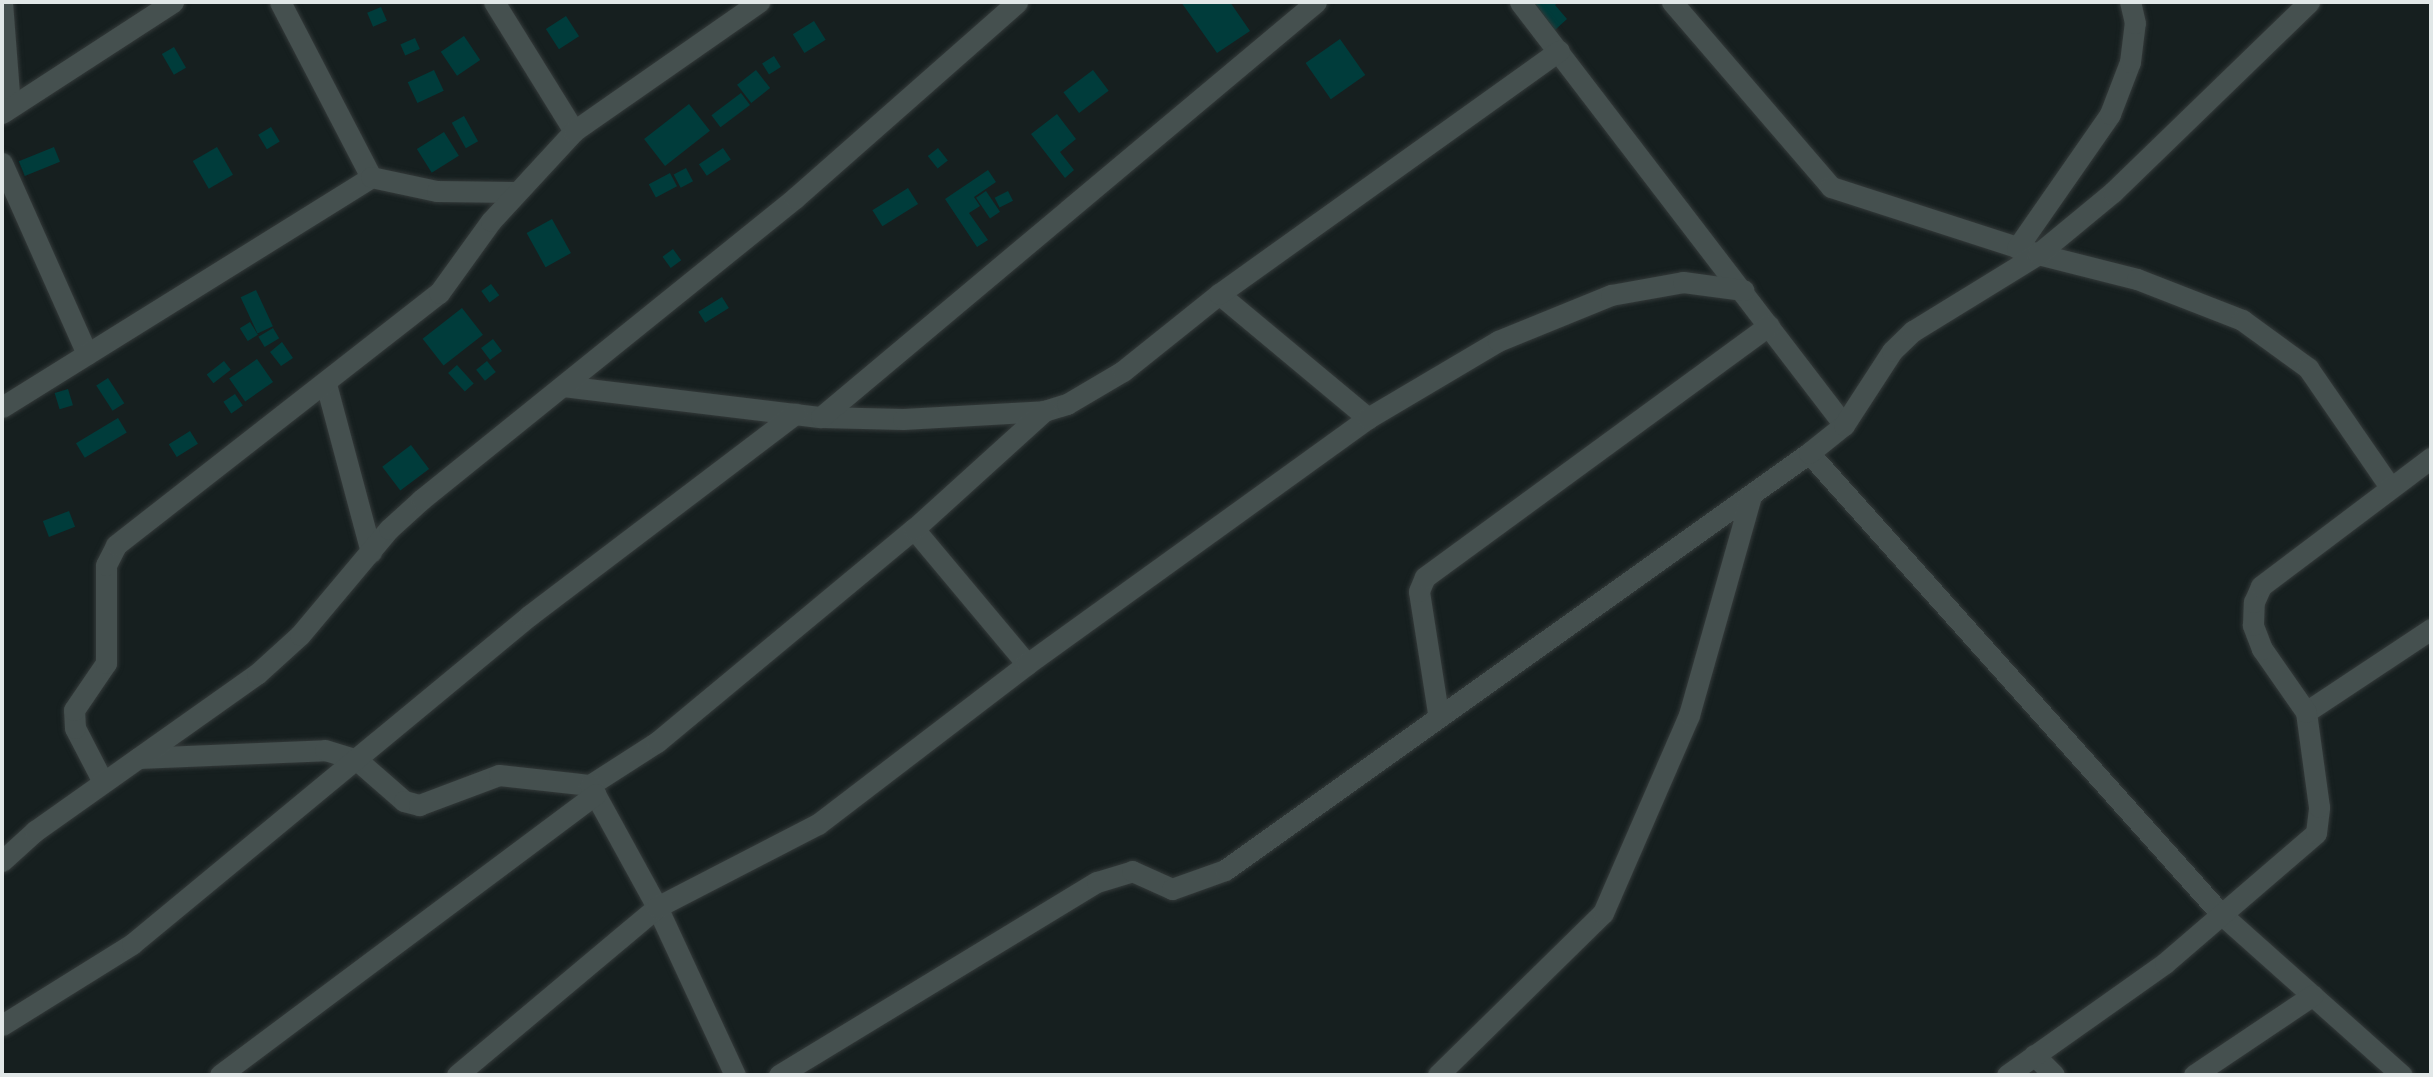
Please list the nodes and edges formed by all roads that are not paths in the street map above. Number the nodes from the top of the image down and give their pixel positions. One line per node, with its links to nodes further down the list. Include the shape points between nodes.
1 (2, 2): 13 (street)
2 (173, 2): 13 (street)
3 (281, 2): 16 (street)
4 (494, 2): 14 (street)
5 (759, 2): 14 (street)
6 (1017, 2): 25 (street, via 795,198)
7 (1316, 2): 29 (street)
8 (1520, 2): 12 (street)
9 (1671, 2): 18 (street, via 1831,187)
10 (2130, 2): 18 (street, via 2136,23 2130,62 2110,114)
11 (2309, 2): 19 (street, via 2141,168)
12 (1559, 51): 20 (street); 21 (street)
13 (6, 110)
14 (575, 131): 17 (street)
15 (2, 163): 23 (street)
16 (371, 177): 17 (street, via 437,191); 23 (street)
17 (516, 192): 24 (street, via 439,293)
18 (2017, 248): 19 (street)
19 (2038, 254): 31 (street, via 1913,331 1892,351); 34 (street, via 2137,279 2242,320 2308,368)
20 (1743, 290): 22 (street); 30 (street, via 1684,282 1611,295 1498,341)
21 (1219, 294): 27 (street, via 1092,393); 30 (street)
22 (1769, 325): 31 (street); 41 (street, via 1425,577 1419,591)
23 (86, 354): 26 (street)
24 (326, 384): 37 (street); 44 (street, via 116,545 106,565 106,663 74,710 75,727)
25 (563, 386): 28 (street); 37 (street, via 422,499)
26 (2, 407)
27 (1044, 411): 29 (street, via 903,419); 36 (street)
28 (795, 414): 29 (street); 43 (street, via 530,615)
29 (821, 417)
30 (1368, 418): 39 (street)
31 (1844, 425): 32 (street)
32 (1809, 453): 35 (street); 48 (street)
33 (2431, 458): 34 (street)
34 (2390, 487): 40 (street, via 2261,586 2254,603 2253,625 2262,649)
35 (1751, 496): 41 (street); 56 (street, via 1689,715 1603,913)
36 (914, 529): 39 (street); 45 (street)
37 (371, 552): 42 (street, via 300,635 257,674)
38 (2431, 629): 40 (street)
39 (1027, 664): 47 (street, via 818,824)
40 (2306, 712): 48 (street, via 2319,807 2316,833)
41 (1438, 713): 55 (street, via 1225,870 1172,889 1132,871 1109,877)
42 (137, 758): 43 (street, via 325,750); 44 (street)
43 (357, 760): 45 (street, via 404,801 419,805 499,775); 50 (street, via 132,944)
44 (103, 782): 46 (street)
45 (593, 790): 47 (street); 52 (street)
46 (2, 861)
47 (657, 907): 53 (street); 54 (street)
48 (2221, 914): 49 (street); 51 (street, via 2133,988)
49 (2313, 995): 59 (street); 60 (street)
50 (2, 1025)
51 (2034, 1055): 57 (street); 58 (street)
52 (220, 1075)
53 (457, 1075)
54 (735, 1075)
55 (779, 1075)
56 (1438, 1075)
57 (2007, 1075)
58 (2054, 1075)
59 (2194, 1075)
60 (2402, 1075)

